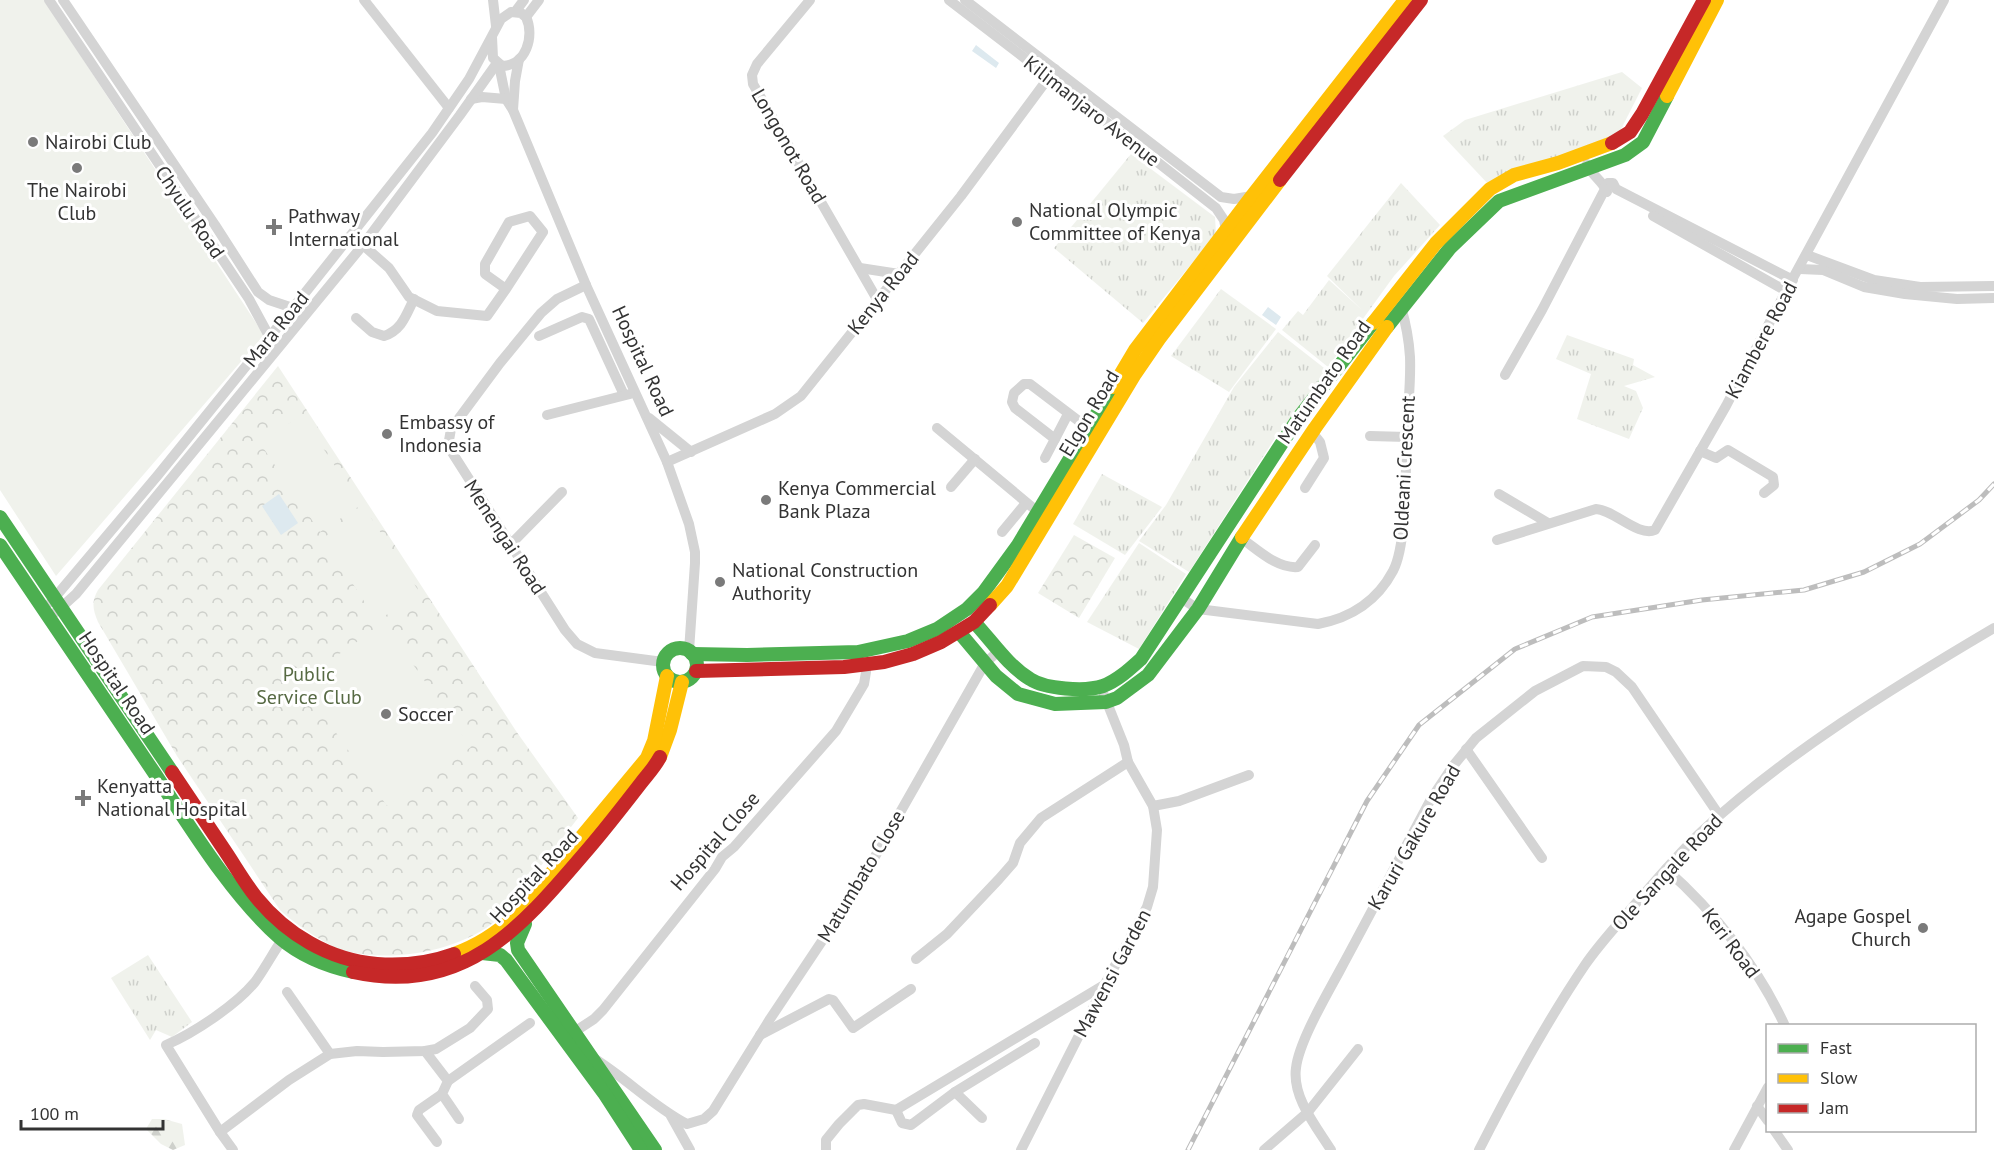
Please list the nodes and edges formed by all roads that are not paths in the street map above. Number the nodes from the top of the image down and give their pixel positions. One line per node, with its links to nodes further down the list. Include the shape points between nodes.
1 (364, 0): 24 (street)
2 (493, 0): 17 (street)
3 (507, 0): 15 (street)
4 (524, 0): 15 (street, Mara Road)
5 (539, 0): 16 (street)
6 (810, 0): 37 (street, Longonot Road, via 758,64 752,75 753,84)
7 (949, 0): 21 (street, Kilimanjaro Avenue)
8 (965, 0): 21 (street, Kilimanjaro Avenue)
9 (1405, 0): 32 (street, Elgon Road)
10 (1421, 0): 93 (street, Elgon Road, via 1159,339 1007,585)
11 (1704, 0): 20 (street, Matumbato Road)
12 (1717, 0): 20 (street, Matumbato Road)
13 (1944, 0): 36 (street, Kiambere Road)
14 (57, 1): 48 (street, Chyulu Road, via 258,292); 51 (street, Chyulu Road, via 249,299)
15 (513, 12): 16 (street); 17 (street, Mara Road, via 501,19)
16 (526, 17): 18 (street, via 530,33)
17 (494, 31): 19 (street, via 493,58); 24 (street, Mara Road)
18 (519, 59): 19 (street, via 510,66); 25 (street)
19 (498, 64): 22 (street, Mara Road); 23 (street)
20 (1674, 70): 26 (street, Matumbato Road, via 1630,132); 28 (street, Matumbato Road, via 1643,142)
21 (1052, 73): 32 (street, Kilimanjaro Avenue, via 1221,196); 34 (street, Kilimanjaro Avenue, via 1216,208); 39 (street, Kenya Road)
22 (471, 99): 23 (street); 35 (street, Mara Road)
23 (506, 99): 25 (street, Hospital Road)
24 (449, 108): 48 (street, Mara Road)
25 (513, 110): 41 (street, Hospital Road)
26 (1601, 148): 27 (street, Matumbato Road); 28 (street)
27 (1584, 154): 29 (street); 31 (street, Matumbato Road, via 1514,175)
28 (1607, 162): 29 (street, Matumbato Road); 30 (street)
29 (1589, 169): 30 (street); 33 (street, Matumbato Road)
30 (1610, 188): 40 (street); 44 (street); 53 (street)
31 (1490, 189): 33 (street); 59 (street, Matumbato Road, via 1436,243)
32 (1252, 196): 34 (street, Elgon Road)
33 (1499, 201): 49 (street, Matumbato Road, via 1450,248)
34 (1226, 230): 61 (street, Elgon Road, via 1135,350)
35 (363, 245): 46 (street, via 389,268); 90 (street, Mara Road, via 76,594)
36 (1807, 255): 38 (street, Kiambere Road); 42 (street, via 1874,280 1920,286)
37 (860, 268): 39 (street); 47 (street, Longonot Road)
38 (1800, 269): 40 (street, Kiambere Road); 45 (street, via 1823,270 1864,287 1905,294)
39 (899, 274): 47 (street, Kenya Road)
40 (1793, 280): 44 (street, Kiambere Road)
41 (586, 285): 54 (street, Hospital Road); 87 (street, Menengai Road, via 557,299 541,313 448,434 450,453)
42 (1994, 286)
43 (506, 289): 43 (street, via 485,274 485,264 509,222 530,216 543,232); 46 (street, via 487,316 437,311)
44 (1786, 291): 66 (street, Kiambere Road)
45 (1994, 298)
46 (414, 299): 50 (street, via 401,324 384,336 372,332)
47 (878, 301): 67 (street, Kenya Road, via 801,396 775,414)
48 (293, 308): 51 (street, Mara Road)
49 (1401, 308): 62 (street, Matumbato Road); 64 (street, Oldeani Crescent, via 1410,359)
50 (356, 318)
51 (268, 336): 90 (street, Mara Road)
52 (539, 336): 55 (street, via 582,317 589,319)
53 (1505, 375)
54 (636, 392): 55 (street); 58 (street, Hospital Road)
55 (624, 395): 57 (street)
56 (1068, 414): 61 (street); 65 (street); 65 (street, via 1030,384 1014,393 1015,408)
57 (547, 415)
58 (646, 416): 67 (street); 71 (street, Hospital Road)
59 (1299, 417): 62 (street); 70 (street, Matumbato Road)
60 (937, 428): 69 (street)
61 (1088, 428): 79 (street, Elgon Road)
62 (1313, 430): 72 (street, Matumbato Road); 74 (street, via 1324,458)
63 (1370, 436): 64 (street)
64 (1407, 437): 91 (street, Oldeani Crescent, via 1399,558 1382,587 1362,608 1318,624)
65 (1054, 439): 68 (street)
66 (1700, 451): 76 (street, via 1716,458 1728,450 1773,477 1774,485); 82 (street, Kiambere Road, via 1651,532 1601,509)
67 (691, 452): 71 (street, Kenya Road)
68 (1045, 458)
69 (975, 459): 73 (street); 78 (street)
70 (1271, 460): 72 (street); 81 (street, Matumbato Road)
71 (667, 462): 99 (street, Hospital Road, via 695,552)
72 (1286, 471): 84 (street, Matumbato Road)
73 (951, 487)
74 (1305, 488)
75 (562, 492): 87 (street)
76 (1764, 493)
77 (1499, 494): 82 (street)
78 (1026, 502): 79 (street); 83 (street)
79 (1038, 512): 99 (street, Elgon Road, via 999,573 968,609 908,641 838,653)
80 (0, 517): 90 (street, Hospital Road)
81 (1231, 521): 84 (street); 89 (street, Matumbato Road)
82 (1548, 523): 85 (street, Kiambere Road)
83 (1002, 532)
84 (1243, 534): 88 (street, via 1280,564 1290,567 1298,567); 91 (street, Matumbato Road)
85 (1497, 540)
86 (0, 545): 92 (street, Hospital Road)
87 (510, 545): 100 (street, Menengai Road, via 577,644 595,653)
88 (1315, 545)
89 (1181, 598): 91 (street, Oldeani Crescent); 94 (street, Matumbato Road)
90 (58, 604): 92 (street, Mara Road); 116 (street, Hospital Road)
91 (1198, 609): 97 (street, Matumbato Road)
92 (46, 613): 116 (street, Hospital Road, via 238,894 254,914)
93 (974, 622): 96 (street, Elgon Road); 98 (street, Matumbato Road)
94 (1164, 626): 97 (street); 106 (street, Matumbato Road, via 1141,659)
95 (1994, 628): 112 (street, Ole Sangale Road, via 1806,748)
96 (959, 632): 101 (street, Matumbato Road); 102 (street, Elgon Road, via 913,654)
97 (1179, 634): 107 (street, Matumbato Road, via 1148,675)
98 (1000, 650): 101 (street, Matumbato Close); 106 (street, Matumbato Road, via 1031,680 1046,686)
99 (690, 653): 100 (street, via 678,648); 103 (street)
100 (663, 662): 104 (street)
101 (985, 663): 107 (street, Matumbato Road, via 1018,694 1055,704); 126 (street, Matumbato Close, via 856,890)
102 (865, 664): 103 (street, Elgon Road); 125 (street, Hospital Close, via 864,684 827,743 734,848 722,856 603,1010)
103 (696, 671): 105 (street)
104 (667, 676): 105 (street); 116 (street, Hospital Road, via 647,758 519,912 495,932 457,954 410,965 359,962)
105 (682, 682): 115 (street, Hospital Road, via 659,760)
106 (1102, 686): 107 (street, Mawensi Garden)
107 (1106, 702): 109 (street, Mawensi Garden)
108 (1466, 749): 112 (street, Karuri Gakure Road, via 1535,691 1583,666 1606,667 1632,687); 113 (street); 139 (street, Karuri Gakure Road, via 1431,799 1299,1053 1297,1083)
109 (1128, 762): 111 (street, Mawensi Garden); 118 (street, via 1041,818 1020,843 1013,863 999,879 947,934)
110 (1249, 775): 111 (street, via 1179,801)
111 (1153, 806): 119 (street, Mawensi Garden, via 1157,830 1151,897)
112 (1719, 816): 114 (street, Ole Sangale Road)
113 (1542, 858)
114 (1666, 869): 124 (street, Keri Road, via 1716,918); 155 (street, Ole Sangale Road, via 1585,965 1523,1064)
115 (527, 919): 117 (street, Hospital Road); 125 (street, via 518,950)
116 (285, 935): 117 (street, Hospital Road, via 316,961 376,977 435,973); 144 (street, via 241,996 189,1034 166,1045)
117 (482, 953): 127 (street, via 500,955 506,960)
118 (916, 959)
119 (1105, 984): 138 (street); 152 (street, Mawensi Garden)
120 (475, 986): 130 (street, via 489,1005 484,1015 442,1047)
121 (911, 988): 126 (street, via 853,1028 829,999)
122 (286, 992): 131 (street)
123 (530, 1023): 133 (street)
124 (1784, 1024)
125 (576, 1031): 127 (street, Hospital Close); 132 (street)
126 (760, 1035): 140 (street, Matumbato Close, via 713,1111 704,1119 687,1124)
127 (563, 1039): 148 (street)
128 (1035, 1043): 135 (street)
129 (1358, 1049): 139 (street)
130 (425, 1051): 131 (street); 133 (street)
131 (330, 1054): 144 (street)
132 (594, 1058): 140 (street); 149 (street)
133 (448, 1081): 136 (street)
134 (1766, 1090): 137 (street)
135 (955, 1092): 138 (street, via 911,1125 902,1123); 141 (street)
136 (442, 1094): 142 (street); 146 (street, via 417,1115)
137 (1757, 1106): 143 (street); 156 (street)
138 (896, 1110): 151 (street, via 858,1105 826,1140)
139 (1308, 1112): 153 (street); 154 (street, Karuri Gakure Road)
140 (671, 1115): 150 (street)
141 (982, 1118)
142 (459, 1119)
143 (1766, 1120)
144 (220, 1132): 147 (street)
145 (1775, 1132): 157 (street)
146 (437, 1142)
147 (233, 1150)
148 (641, 1150)
149 (655, 1150)
150 (690, 1150)
151 (825, 1150)
152 (1021, 1150)
153 (1264, 1150)
154 (1331, 1150)
155 (1479, 1150)
156 (1734, 1150)
157 (1788, 1150)

